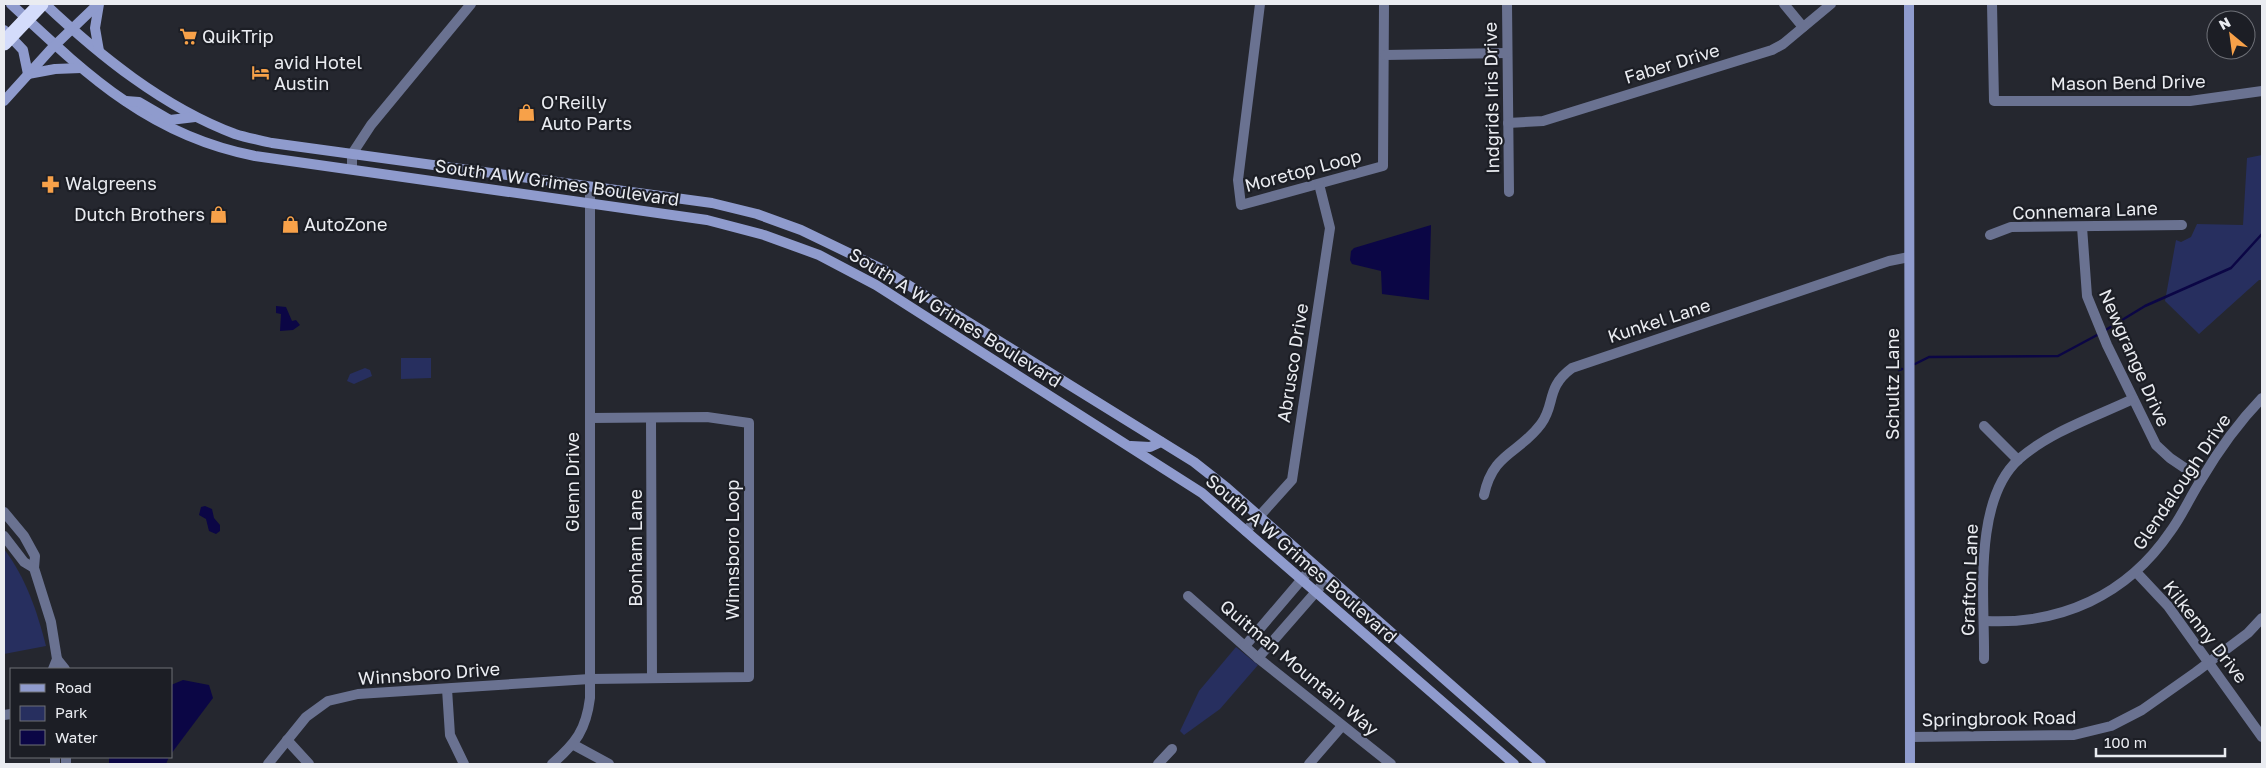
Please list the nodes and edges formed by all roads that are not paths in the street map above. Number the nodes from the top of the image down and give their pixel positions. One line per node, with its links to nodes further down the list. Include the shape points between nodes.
1 (11, 4): 16 (main road, South A W Grimes Boulevard)
2 (43, 4): 13 (main road, South A W Grimes Boulevard); 15 (highway, bridge)
3 (98, 4): 13 (main road); 17 (main road, via 95,28)
4 (471, 4): 27 (street, via 371,125)
5 (1260, 4): 29 (street, Moretop Loop, via 1238,180 1241,206)
6 (1384, 4): 19 (street, Moretop Loop)
7 (1507, 4): 18 (street, Indgrids Iris Drive)
8 (1784, 4): 12 (street)
9 (1831, 4): 12 (street, Faber Drive)
10 (1910, 4): 38 (main road, Schultz Lane)
11 (1992, 4): 22 (street, Mason Bend Drive, via 1994,101 2190,101)
12 (1803, 27): 26 (street, Faber Drive, via 1772,50 1543,121)
13 (72, 29): 16 (main road); 17 (main road, South A W Grimes Boulevard)
14 (4, 30): 21 (main road, via 23,50)
15 (4, 44)
16 (55, 45): 20 (main road, South A W Grimes Boulevard); 21 (main road)
17 (99, 51): 25 (main road, South A W Grimes Boulevard)
18 (1507, 53): 19 (street); 26 (street, Indgrids Iris Drive)
19 (1385, 55): 29 (street, Moretop Loop, via 1383,166)
20 (81, 68): 21 (main road, via 55,68); 24 (main road, South A W Grimes Boulevard)
21 (28, 74): 23 (main road)
22 (2262, 90)
23 (4, 100)
24 (125, 101): 25 (main road, via 139,102 170,120); 28 (main road, South A W Grimes Boulevard, via 163,126 211,146 255,156)
25 (195, 117): 27 (main road, South A W Grimes Boulevard, via 238,135)
26 (1508, 123): 31 (street, Indgrids Iris Drive)
27 (352, 154): 28 (street); 30 (main road, South A W Grimes Boulevard)
28 (352, 169): 32 (main road, South A W Grimes Boulevard)
29 (1319, 184): 52 (street, Abrusco Drive, via 1330,228 1292,480)
30 (590, 187): 32 (street, Glenn Drive); 36 (main road, South A W Grimes Boulevard, via 712,204 757,214)
31 (1509, 192)
32 (590, 203): 37 (main road, South A W Grimes Boulevard, via 707,220); 43 (street, Glenn Drive)
33 (2182, 225): 34 (street, Connemara Lane)
34 (2082, 227): 35 (street, Connemara Lane, via 2011,228); 42 (street, Newgrange Drive, via 2084,281 2094,316)
35 (1990, 235)
36 (825, 241): 37 (main road); 39 (main road, South A W Grimes Boulevard, via 884,270)
37 (819, 256): 40 (main road, South A W Grimes Boulevard, via 876,285)
38 (1909, 257): 50 (street, Kunkel Lane, via 1572,368 1560,376 1542,423 1498,463); 77 (main road, Schultz Lane)
39 (937, 303): 40 (main road); 46 (main road, South A W Grimes Boulevard)
40 (927, 318): 47 (main road, South A W Grimes Boulevard)
41 (2262, 398): 49 (street, Glendalough Drive, via 2232,432)
42 (2132, 399): 48 (street, Grafton Lane, via 2055,435); 49 (street, Newgrange Drive, via 2156,445)
43 (590, 418): 44 (street, Winnsboro Loop); 74 (street, Glenn Drive)
44 (652, 418): 72 (street, Bonham Lane); 72 (street, Winnsboro Loop, via 707,417 749,423 749,677)
45 (1984, 426): 48 (street)
46 (1161, 442): 47 (main road, via 1142,448); 52 (main road, South A W Grimes Boulevard, via 1194,462)
47 (1125, 445): 53 (main road, South A W Grimes Boulevard, via 1202,492)
48 (2018, 460): 63 (street, Grafton Lane, via 1999,488 1986,526)
49 (2201, 479): 57 (street, Glendalough Drive, via 2171,530)
50 (1484, 495)
51 (4, 512): 56 (street, via 24,536 35,556)
52 (1259, 516): 53 (street, Abrusco Drive); 55 (main road, South A W Grimes Boulevard)
53 (1246, 531): 59 (main road, South A W Grimes Boulevard)
54 (4, 536): 56 (street, via 24,562)
55 (1314, 565): 58 (main road, South A W Grimes Boulevard); 59 (street)
56 (34, 568): 66 (street, via 51,622)
57 (2137, 573): 63 (street, Glendalough Drive, via 2097,598 2058,614 2018,621); 68 (street, Kilkenny Drive, via 2168,606)
58 (1328, 578): 60 (street); 69 (main road, South A W Grimes Boulevard)
59 (1302, 579): 60 (main road, South A W Grimes Boulevard); 64 (street)
60 (1316, 592): 65 (street); 73 (main road, South A W Grimes Boulevard)
61 (1188, 596): 64 (street, Quitman Mountain Way)
62 (2262, 618): 68 (street, Springbrook Road)
63 (1985, 621): 67 (street, Grafton Lane)
64 (1245, 646): 65 (street, Quitman Mountain Way)
65 (1258, 658): 76 (street, Quitman Mountain Way)
66 (57, 659): 70 (street); 71 (street)
67 (1984, 659)
68 (2210, 662): 77 (street, Springbrook Road, via 2142,710 2095,731 2074,735); 78 (street, Kilkenny Drive)
69 (1428, 665): 73 (main road); 82 (main road, South A W Grimes Boulevard)
70 (53, 668)
71 (64, 668)
72 (652, 678): 74 (street, Winnsboro Loop)
73 (1416, 678): 91 (main road, South A W Grimes Boulevard)
74 (590, 679): 75 (street, Winnsboro Drive); 80 (street, Glenn Drive, via 588,711)
75 (447, 689): 79 (street, Winnsboro Drive, via 358,694 328,701 306,717); 85 (street, via 450,735)
76 (1342, 726): 89 (street); 90 (street, Quitman Mountain Way)
77 (1910, 737): 92 (main road, Schultz Lane)
78 (2262, 737)
79 (287, 740): 83 (street, Winnsboro Drive); 84 (street)
80 (574, 745): 86 (street, Glenn Drive); 87 (street)
81 (1172, 749): 88 (street)
82 (1535, 763)
83 (268, 764)
84 (309, 764)
85 (464, 764)
86 (552, 764)
87 (609, 764)
88 (1158, 764)
89 (1309, 764)
90 (1391, 764)
91 (1514, 764)
92 (1910, 764)

